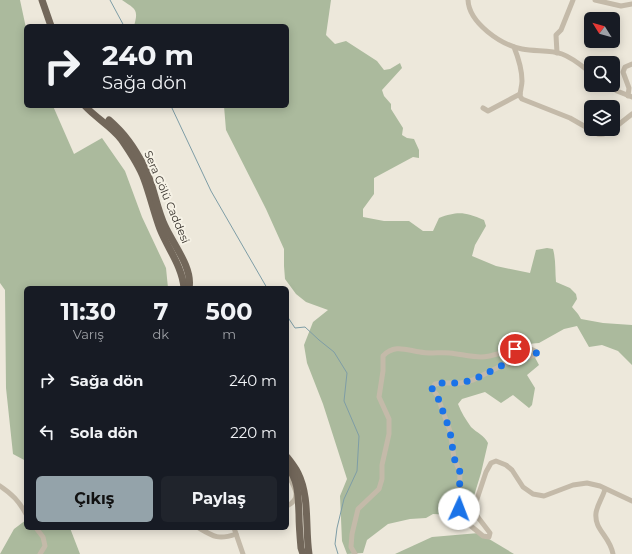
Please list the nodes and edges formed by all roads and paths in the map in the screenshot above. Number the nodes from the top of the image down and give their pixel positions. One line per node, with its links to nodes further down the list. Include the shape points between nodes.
1 (37, 0): 7 (main road)
2 (42, 0): 8 (main road)
3 (468, 0): 9 (street, via 474,17 485,31)
4 (573, 0): 10 (street, via 561,30 556,35)
5 (595, 0): 6 (street, via 621,6)
6 (632, 4)
7 (45, 24)
8 (50, 24)
9 (514, 47): 10 (street); 14 (street, via 522,81)
10 (557, 53): 12 (street)
11 (632, 64): 15 (street, via 625,67 623,72 630,88)
12 (584, 68)
13 (620, 92): 15 (street)
14 (520, 94): 18 (street, via 488,111); 21 (street, via 522,99)
15 (630, 96)
16 (88, 108): 22 (main road, Sera Gölü Caddesi, via 120,138 138,166 160,230 183,277)
17 (95, 108): 23 (main road, Sera Gölü Caddesi, via 121,130 145,168 165,226 187,270)
18 (483, 108)
19 (632, 114): 20 (street)
20 (620, 123)
21 (584, 126)
22 (184, 286)
23 (189, 286)
24 (289, 460): 38 (main road, via 298,473 304,492)
25 (289, 468): 37 (main road, via 299,496)
26 (289, 477): 30 (street, via 297,493 294,502)
27 (0, 486): 31 (street, via 12,494)
28 (605, 489): 29 (street); 39 (street, via 587,484 573,485 544,496 533,494 523,487 512,470 496,461 491,463 486,472 474,508 490,533 489,536 484,536 460,517 460,472 454,458 450,431 437,395 432,389 435,384 473,380 509,362 535,355 537,352 532,349 515,349 481,357 420,352 404,348 388,351 383,356 379,397 389,419 382,479 379,489 358,509 352,534); 40 (street, via 596,512 596,525 610,542)
29 (632, 501)
30 (289, 505)
31 (24, 510)
32 (38, 530): 35 (street, via 45,546)
33 (203, 530): 34 (street, via 218,538 227,537)
34 (235, 530): 36 (street)
35 (40, 554)
36 (243, 554)
37 (303, 554)
38 (309, 554)
39 (355, 554)
40 (613, 554)

